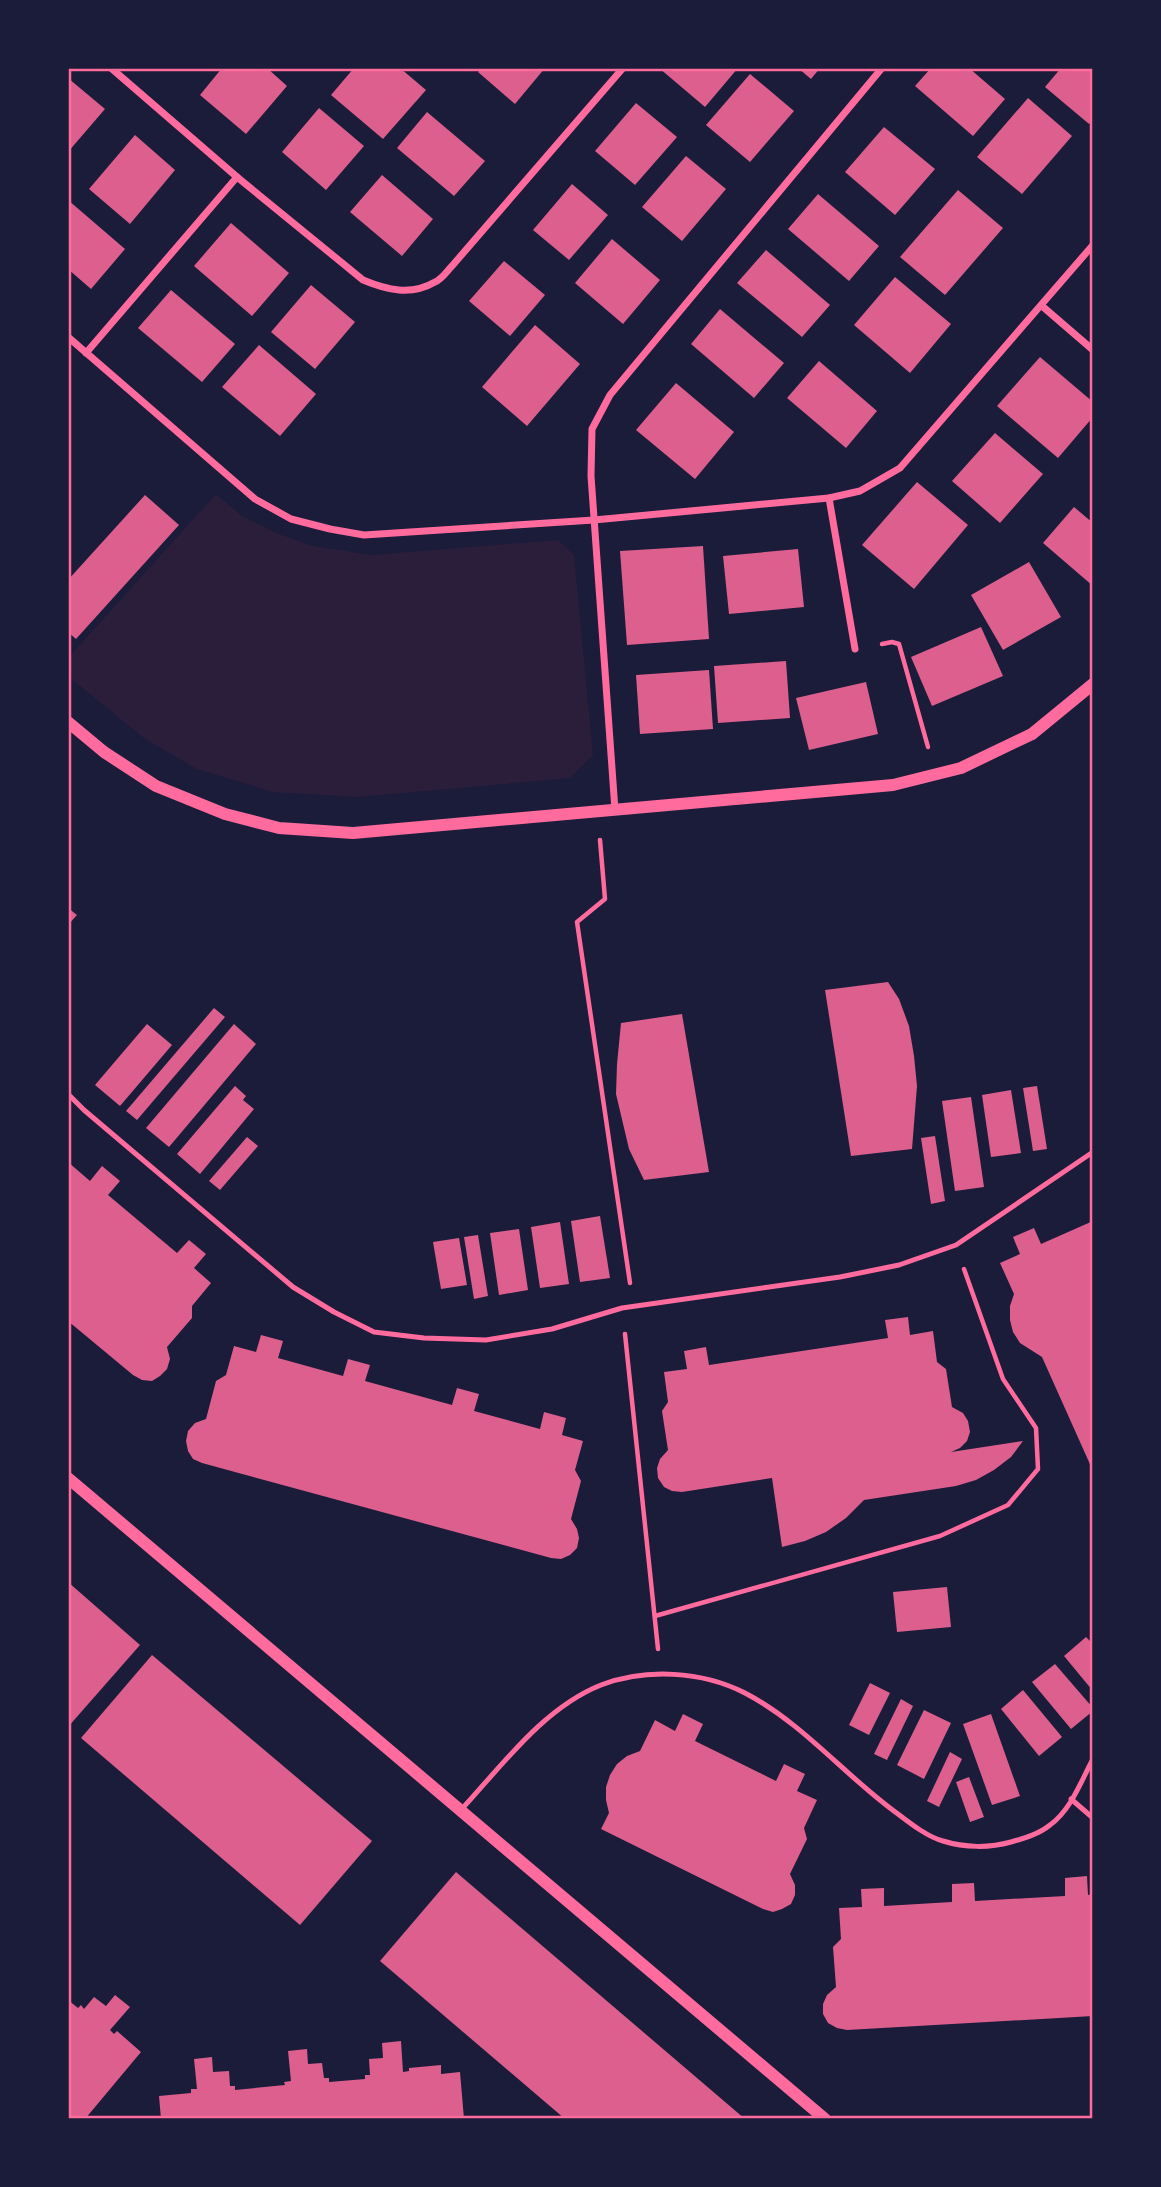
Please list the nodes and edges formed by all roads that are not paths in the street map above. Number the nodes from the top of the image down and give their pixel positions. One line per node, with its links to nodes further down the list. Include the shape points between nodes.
1 (111, 68): 4 (street)
2 (623, 68): 4 (street, via 452,266 436,282 414,289 387,290 363,280)
3 (882, 68): 11 (street, via 610,395 592,429)
4 (237, 177): 9 (street)
5 (1093, 245): 6 (street)
6 (1042, 306): 8 (street); 10 (street, via 900,468 860,491)
7 (68, 337): 9 (street)
8 (1093, 350)
9 (86, 353): 11 (street, via 255,499 291,519 364,535)
10 (829, 498): 11 (street); 12 (street)
11 (594, 520): 15 (street)
12 (855, 649)
13 (1093, 684): 15 (street, via 1032,734 936,775 874,787)
14 (68, 722): 15 (street, via 156,786 225,814 279,828 353,833)
15 (615, 810)
16 (68, 1094): 17 (lane, via 293,1287 374,1332 424,1338 486,1340 552,1329 633,1306 899,1265 956,1245)
17 (1093, 1152)
18 (68, 1478): 21 (street)
19 (1093, 1759): 20 (lane)
20 (1071, 1799): 21 (lane, via 1051,1825 1031,1836 1001,1845 942,1841 883,1803 789,1720 743,1692 710,1681 660,1674 600,1686 560,1709 527,1736); 22 (lane)
21 (460, 1811): 23 (street)
22 (1093, 1818)
23 (825, 2119)

